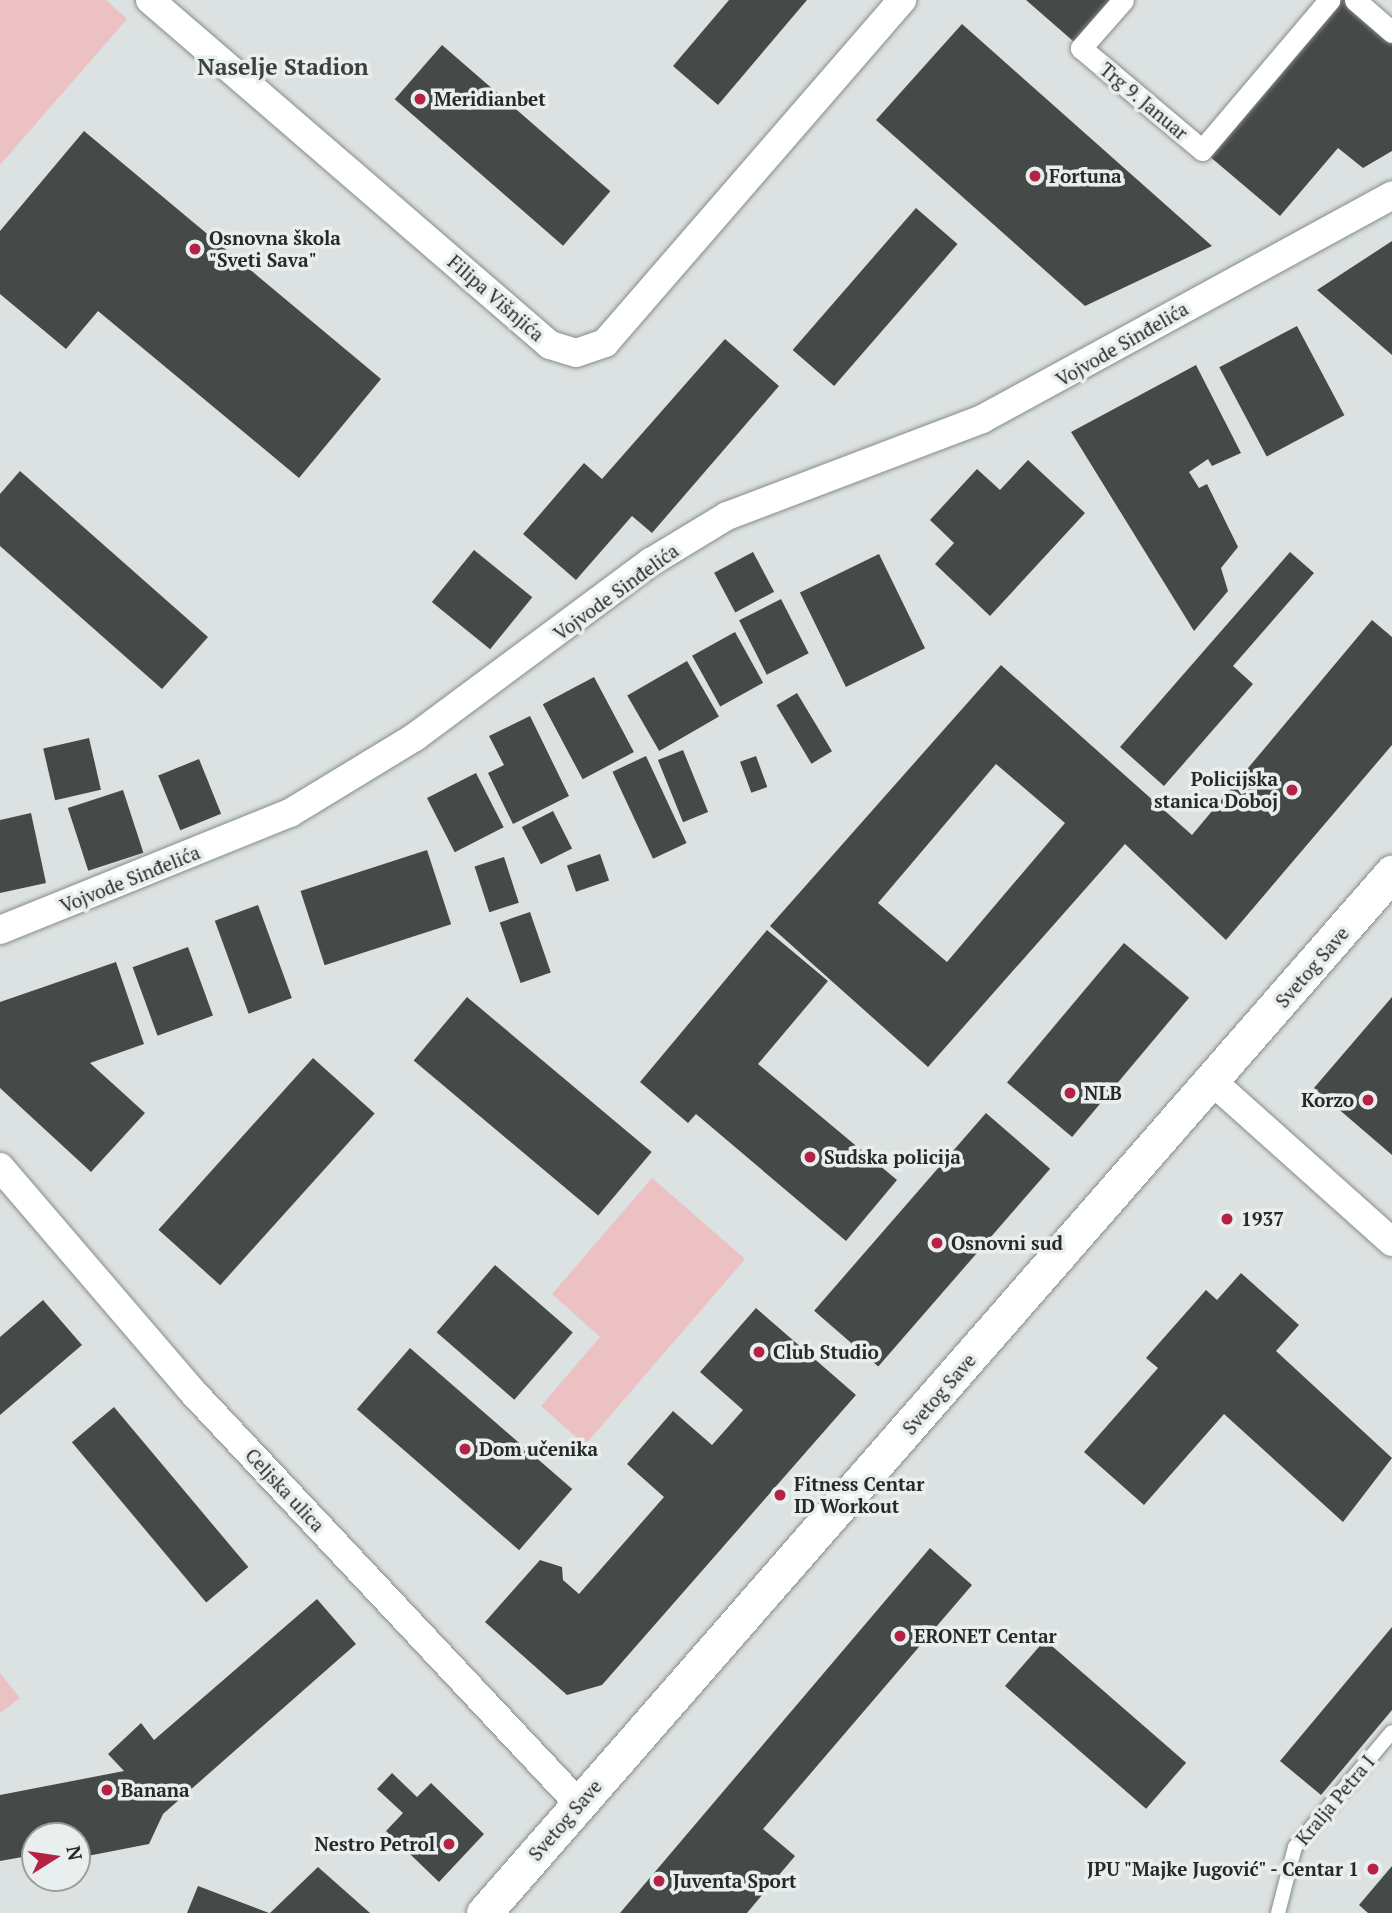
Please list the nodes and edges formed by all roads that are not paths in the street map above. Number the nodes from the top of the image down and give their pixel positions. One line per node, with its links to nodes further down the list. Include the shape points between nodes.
1 (150, 0): 2 (street, Filipa Višnjića, via 550,345 576,353 605,343)
2 (902, 0)
3 (1123, 0): 4 (street, Trg 9. Januar, via 1081,48 1202,150)
4 (1329, 0)
5 (1355, 0): 6 (street)
6 (1392, 32)
7 (1392, 195): 9 (street, Vojvode Sinđelića, via 982,419 727,516 650,562 455,710 290,813)
8 (1392, 873): 10 (street, Svetog Save)
9 (0, 930)
10 (1213, 1082): 12 (street); 14 (street, Svetog Save)
11 (0, 1167): 14 (street, Celjska ulica, via 190,1389)
12 (1392, 1242)
13 (1392, 1732): 16 (lane, Kralja Petra I, via 1295,1847)
14 (579, 1804): 15 (street, Svetog Save)
15 (484, 1913)
16 (1278, 1913)

